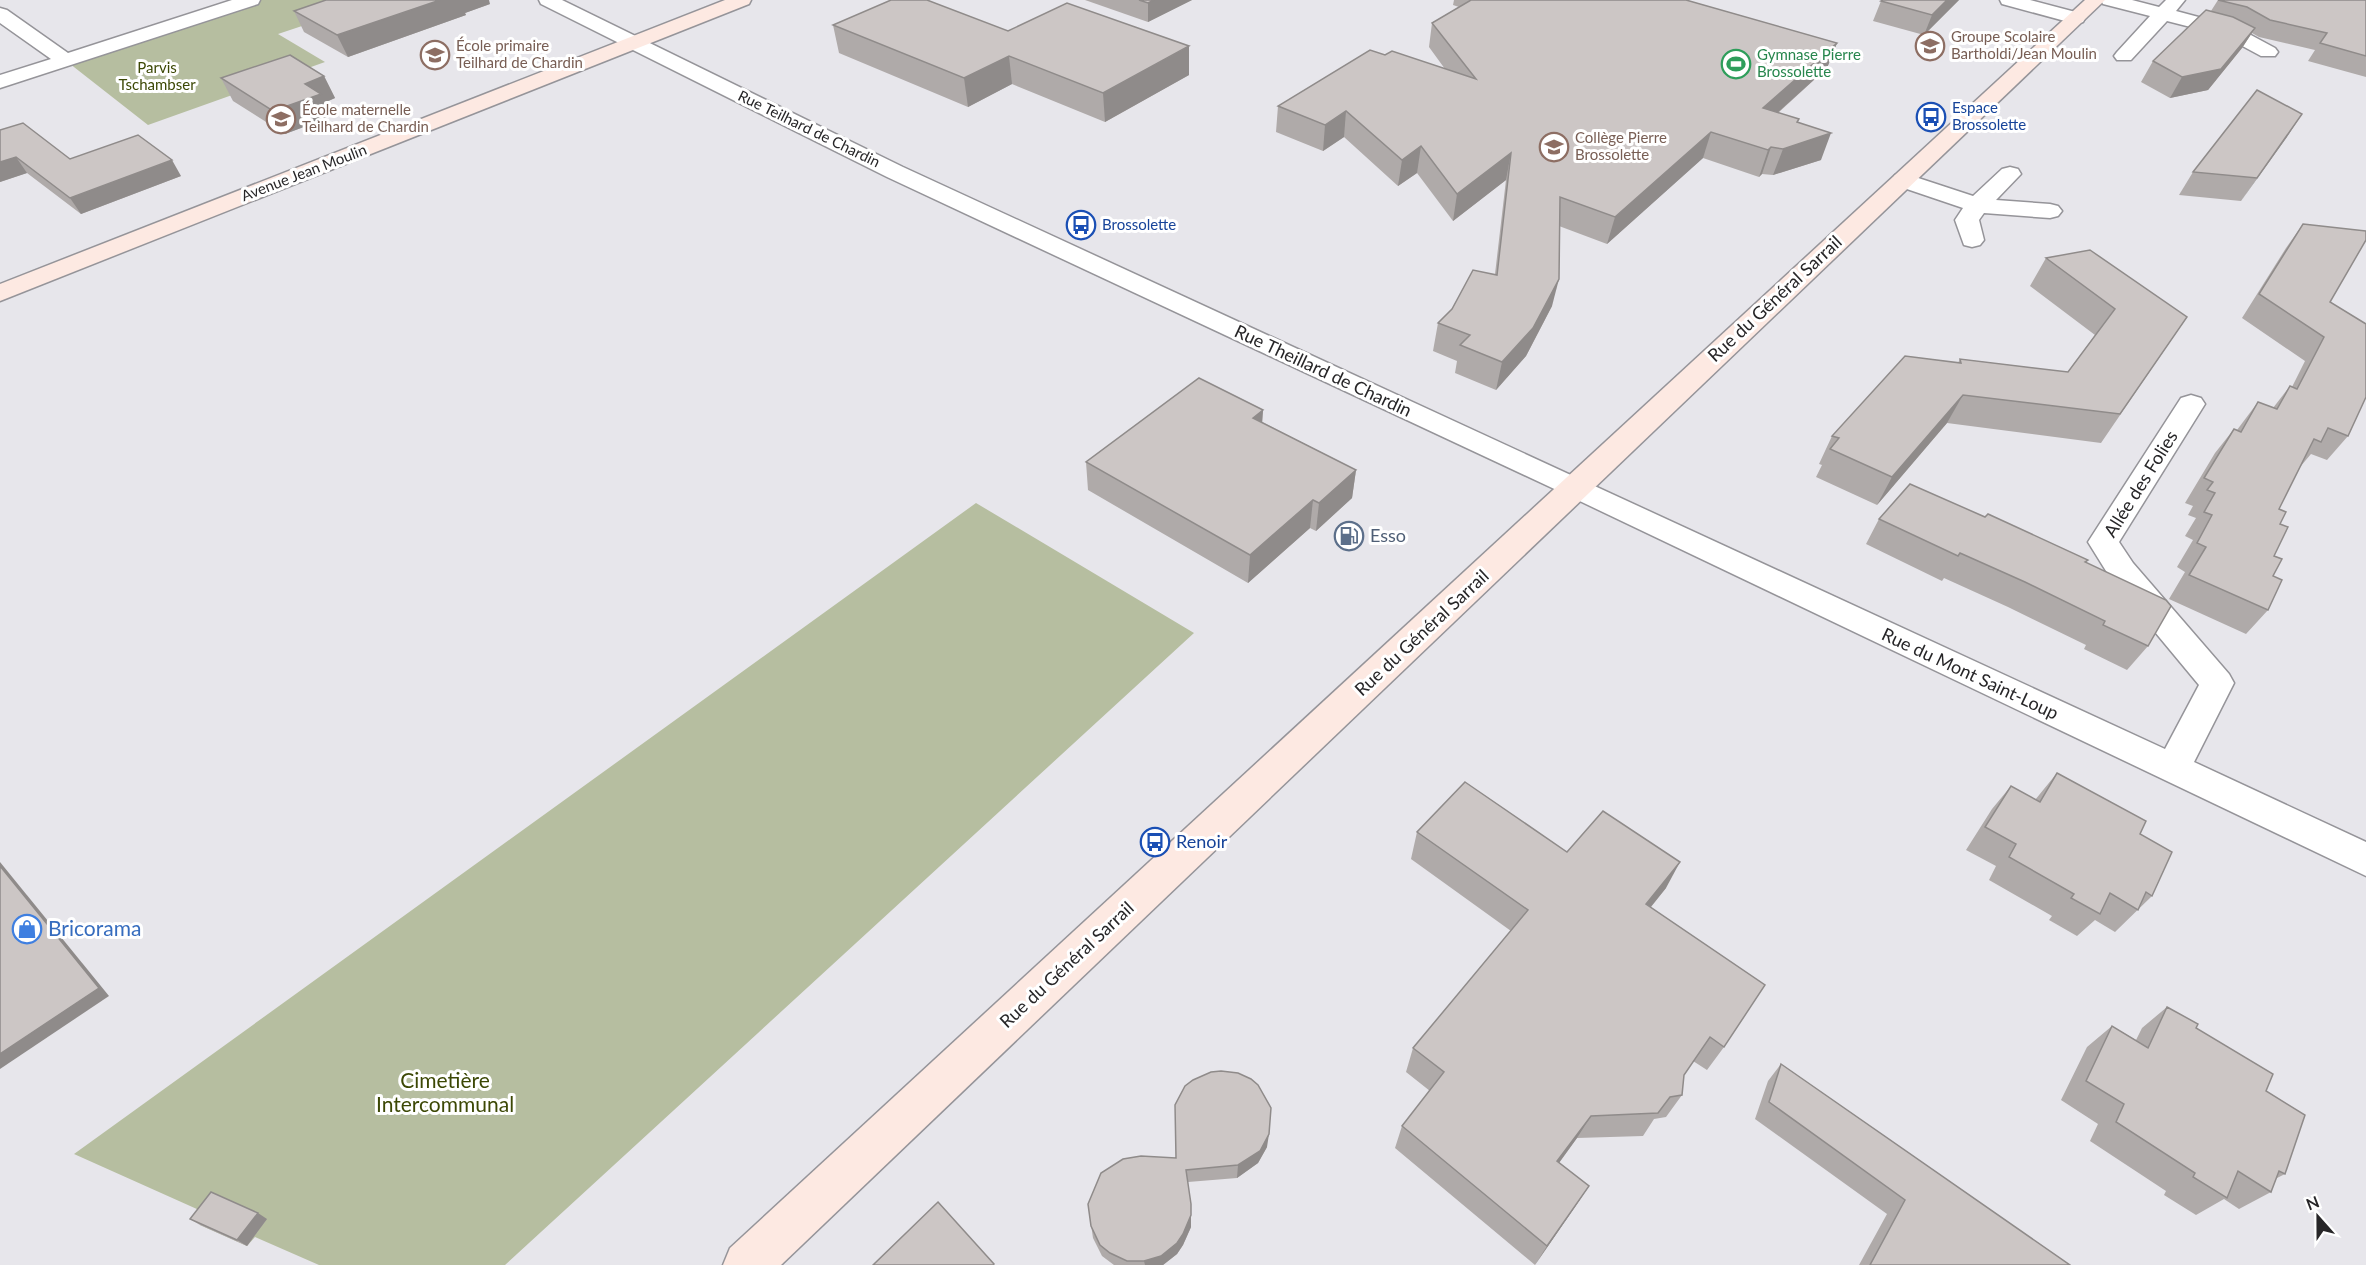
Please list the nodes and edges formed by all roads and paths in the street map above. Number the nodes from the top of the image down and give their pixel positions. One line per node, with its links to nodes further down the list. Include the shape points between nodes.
1 (251, 0): 14 (street)
2 (548, 0): 11 (street, Rue Teilhard de Chardin)
3 (742, 0): 11 (main road, Avenue Jean Moulin)
4 (2009, 0): 10 (street)
5 (2096, 0): 10 (main road, Rue du Général Sarrail)
6 (2110, 0): 9 (street)
7 (2176, 0): 9 (street)
8 (0, 14): 14 (street)
9 (2162, 14): 12 (street, via 2229,32); 13 (street)
10 (2076, 18): 17 (main road, Rue du Général Sarrail)
11 (634, 43): 21 (street, Rue Teilhard de Chardin); 22 (main road, Avenue Jean Moulin)
12 (2268, 52)
13 (2124, 56)
14 (65, 60): 15 (street)
15 (0, 82)
16 (2010, 174): 18 (street)
17 (1903, 180): 18 (street); 24 (main road, Rue du Général Sarrail)
18 (1977, 204): 19 (street); 20 (street, via 1967,220)
19 (2050, 211)
20 (1972, 240)
21 (1072, 255): 24 (street, Rue Theillard de Chardin)
22 (1, 290)
23 (2191, 404): 25 (street, Allée des Folies, via 2103,542 2122,571 2217,683)
24 (1575, 487): 25 (street, Rue du Mont Saint-Loup); 27 (main road, Rue du Général Sarrail)
25 (2173, 769): 26 (street, Rue du Mont Saint-Loup)
26 (2366, 860)
27 (747, 1265)

